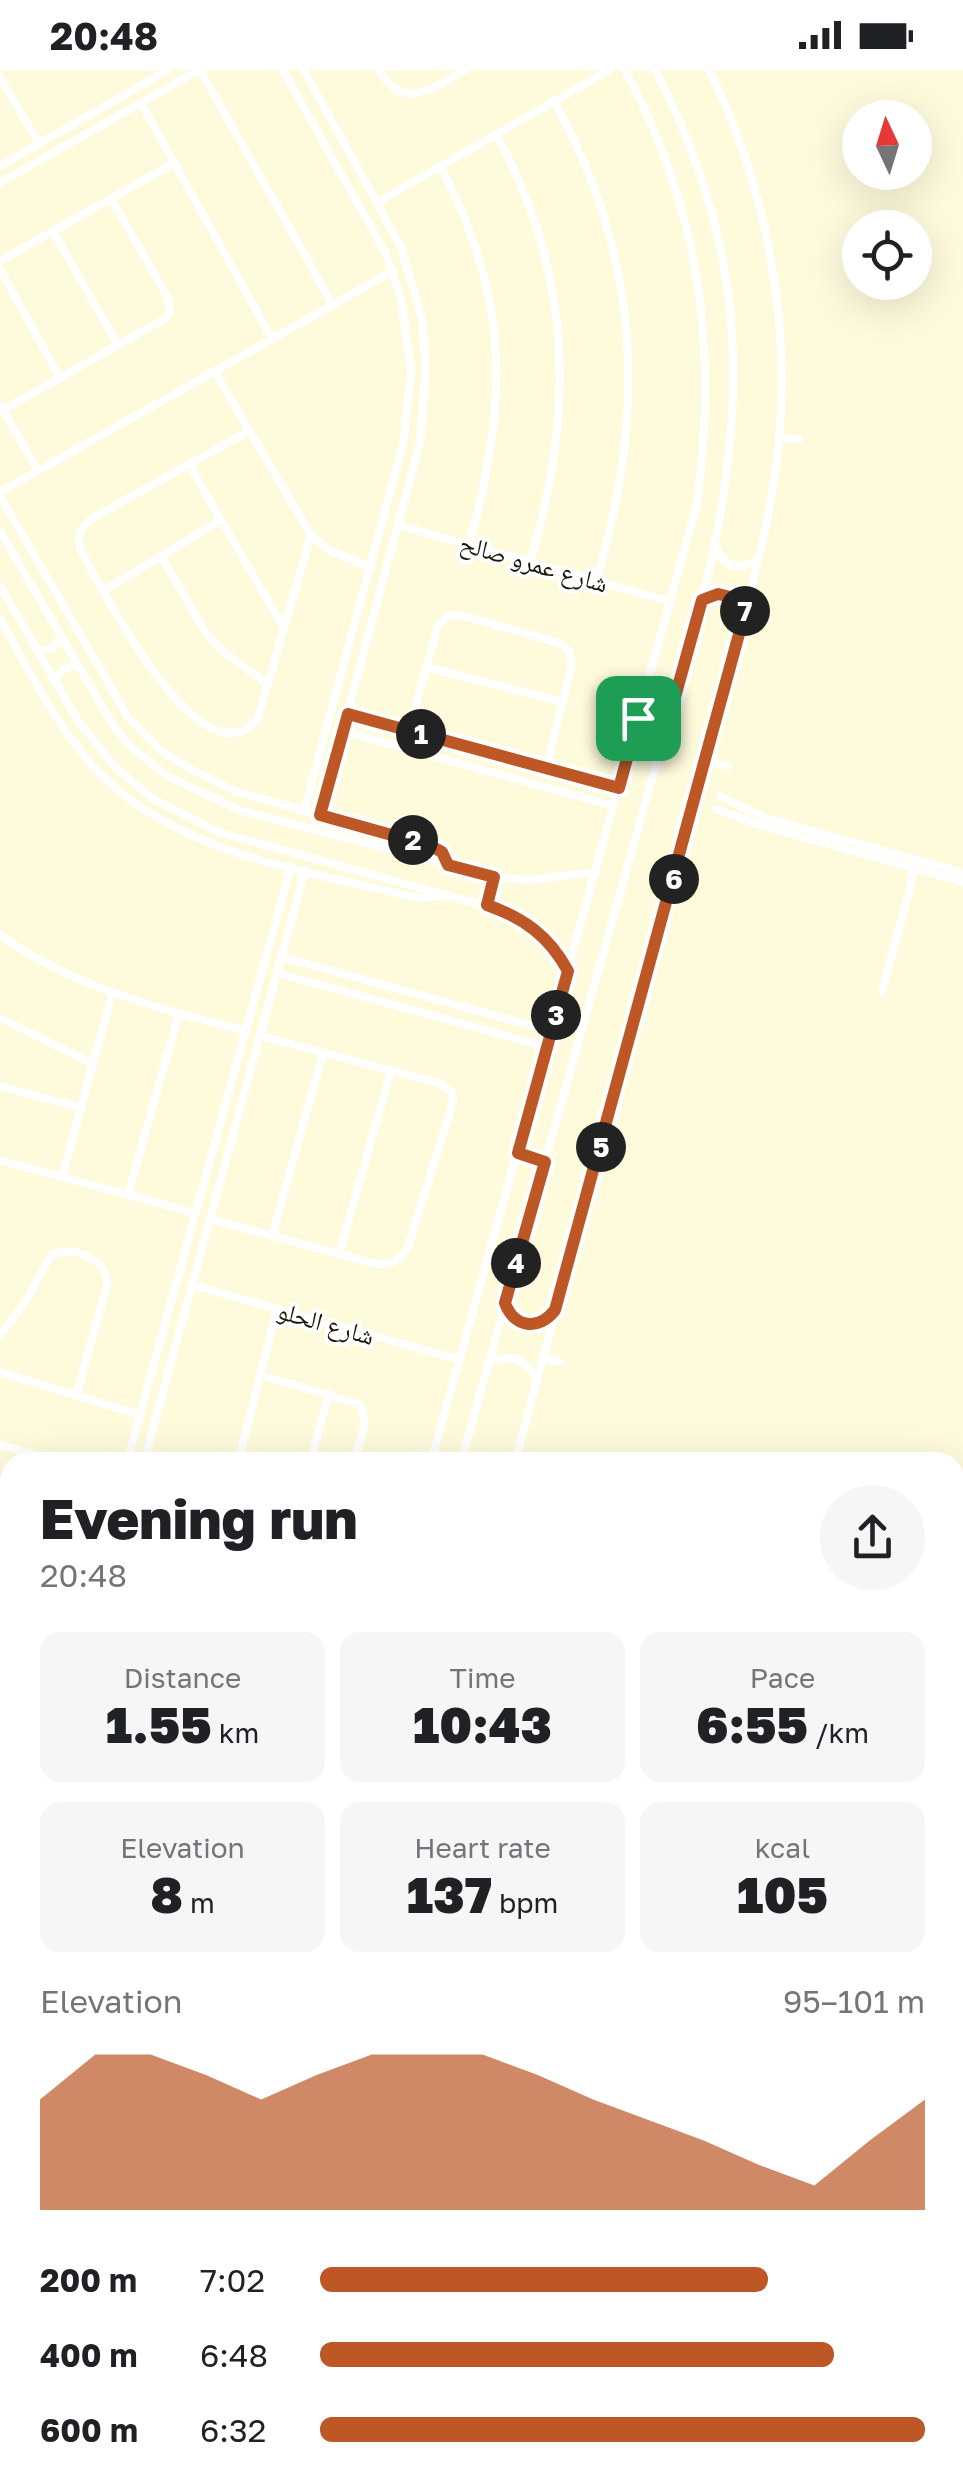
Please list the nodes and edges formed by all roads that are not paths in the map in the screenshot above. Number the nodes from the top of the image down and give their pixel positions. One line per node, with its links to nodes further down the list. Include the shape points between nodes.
1 (168, 70): 11 (street)
2 (200, 70): 14 (street); 31 (street)
3 (283, 70): 20 (street)
4 (304, 70): 19 (street)
5 (379, 70): 6 (street, via 394,89 415,94)
6 (465, 70)
7 (608, 70): 13 (street)
8 (625, 70): 59 (street, via 676,185 704,323 703,458)
9 (655, 70): 48 (street, via 702,178 731,310 732,450)
10 (708, 70): 38 (street, via 747,166 768,254 777,306)
11 (157, 73): 15 (street)
12 (0, 78): 18 (street)
13 (554, 101): 17 (street); 55 (street, via 606,221 625,323 625,456)
14 (141, 103): 16 (street); 21 (street)
15 (84, 118): 16 (street); 18 (street)
16 (92, 131): 24 (street)
17 (496, 134): 23 (street); 53 (street, via 529,203 558,320 558,440)
18 (39, 144): 22 (street)
19 (350, 152): 20 (street); 26 (street)
20 (336, 161): 30 (street)
21 (174, 162): 25 (street); 32 (street)
22 (0, 166)
23 (440, 166): 26 (street); 49 (street, via 483,264 498,368 494,440)
24 (0, 184)
25 (111, 198): 27 (street); 33 (street, via 171,305 166,318)
26 (378, 202): 44 (street, via 410,270 425,344 424,418)
27 (53, 231): 28 (street); 33 (street)
28 (0, 261)
29 (0, 269): 35 (street)
30 (393, 271): 31 (street); 54 (street, via 406,325 410,393)
31 (333, 305): 32 (street)
32 (272, 339): 34 (street)
33 (118, 345): 35 (street)
34 (214, 372): 37 (street); 41 (street)
35 (60, 378): 36 (street)
36 (1, 408): 41 (street)
37 (249, 431): 40 (street); 46 (street)
38 (780, 438): 39 (street); 51 (street)
39 (799, 439)
40 (189, 464): 43 (street); 57 (street, via 81,529 79,545)
41 (38, 471): 42 (street)
42 (0, 494): 47 (street)
43 (221, 520): 52 (street); 62 (street)
44 (398, 525): 49 (street, شارع عمرو صالح); 64 (street)
45 (0, 531): 50 (street)
46 (311, 535): 54 (street); 62 (street)
47 (24, 537): 50 (street); 85 (street, via 128,717 176,762)
48 (716, 544): 51 (street, via 734,566); 58 (street)
49 (469, 545): 53 (street, شارع عمرو صالح)
50 (8, 547): 65 (street)
51 (760, 555): 60 (street)
52 (161, 556): 57 (street); 70 (street, via 206,635)
53 (530, 562): 55 (street, شارع عمرو صالح)
54 (370, 567): 63 (street)
55 (596, 581): 59 (street, شارع عمرو صالح)
56 (0, 586): 66 (street)
57 (104, 590): 70 (street, via 166,690 207,723 231,734 251,726)
58 (702, 600): 60 (street, via 727,594); 74 (street)
59 (670, 602): 73 (street)
60 (745, 612): 79 (street)
61 (0, 619): 78 (street)
62 (284, 628): 70 (street)
63 (354, 628): 64 (street); 82 (street)
64 (369, 632): 72 (street)
65 (62, 638): 66 (street, via 52,649); 67 (street)
66 (37, 651): 69 (street)
67 (78, 664): 69 (street); 89 (street, via 114,727 149,763)
68 (426, 667): 71 (street); 71 (street, via 441,621 460,615 565,646 572,663); 75 (street)
69 (54, 681): 77 (street)
70 (268, 684)
71 (563, 702): 81 (street)
72 (348, 714): 75 (street); 76 (street)
73 (638, 718): 74 (street); 83 (street)
74 (667, 726): 127 (street)
75 (409, 730): 81 (street)
76 (342, 731): 84 (street); 87 (street)
77 (99, 748): 78 (street); 92 (street, via 177,814)
78 (88, 760): 93 (street, via 154,818)
79 (706, 760): 80 (street); 137 (street)
80 (728, 766)
81 (546, 768): 83 (street)
82 (311, 785): 84 (street); 90 (street)
83 (619, 788): 87 (street)
84 (327, 790): 91 (street)
85 (246, 794): 89 (street); 90 (street)
86 (720, 796): 94 (street, via 763,817)
87 (614, 806): 98 (street)
88 (716, 808): 94 (street)
89 (239, 810): 95 (street)
90 (304, 811): 91 (street)
91 (320, 815): 95 (street, via 431,846)
92 (238, 838): 93 (street); 103 (street)
93 (233, 851): 96 (street)
94 (914, 864): 99 (street); 101 (street); 110 (street)
95 (448, 865): 100 (street)
96 (290, 866): 97 (street); 102 (street)
97 (305, 870): 103 (street, via 419,898); 104 (street)
98 (596, 872): 100 (street); 108 (street)
99 (963, 873)
100 (494, 877): 105 (street)
101 (963, 882)
102 (283, 894): 104 (street); 114 (street)
103 (449, 894): 105 (street)
104 (298, 898): 107 (street)
105 (487, 905): 108 (street, via 538,930)
106 (0, 935): 111 (street, via 63,974)
107 (282, 957): 109 (street); 115 (street)
108 (568, 971): 115 (street)
109 (277, 974): 116 (street); 117 (street)
110 (882, 992)
111 (112, 994): 112 (street); 119 (street)
112 (178, 1013): 114 (street); 129 (street)
113 (0, 1018): 119 (street)
114 (245, 1031): 123 (street)
115 (552, 1032): 117 (street)
116 (260, 1036): 118 (street); 124 (street)
117 (547, 1047): 125 (street)
118 (323, 1053): 120 (street); 132 (street)
119 (94, 1064): 122 (street)
120 (391, 1070): 133 (street); 133 (street, via 444,1085 453,1102 399,1260 381,1265)
121 (0, 1086): 122 (street)
122 (82, 1108): 128 (street)
123 (218, 1130): 124 (street); 130 (street)
124 (233, 1134): 131 (street)
125 (518, 1153): 127 (street); 140 (street)
126 (0, 1160): 128 (street)
127 (545, 1162): 135 (street)
128 (62, 1177): 129 (street)
129 (128, 1195): 130 (street)
130 (195, 1213): 148 (street)
131 (210, 1219): 132 (street); 134 (street)
132 (272, 1236): 133 (street)
133 (339, 1254)
134 (192, 1285): 136 (street, شارع الحلو); 152 (street)
135 (505, 1303): 137 (street, via 517,1322 528,1325); 142 (street)
136 (277, 1309): 140 (street, شارع الحلو); 144 (street)
137 (555, 1310): 139 (street)
138 (0, 1336): 147 (street, via 51,1255 65,1251 101,1264 107,1286)
139 (543, 1358): 141 (street); 145 (street)
140 (460, 1360): 156 (street)
141 (560, 1362)
142 (488, 1364): 145 (street, via 518,1359); 157 (street)
143 (0, 1372): 147 (street)
144 (260, 1375): 146 (street); 153 (street)
145 (536, 1382): 158 (street)
146 (329, 1394): 154 (street); 155 (street, via 364,1410)
147 (76, 1396): 148 (street)
148 (140, 1415): 151 (street)
149 (0, 1445): 150 (street)
150 (26, 1452)
151 (130, 1452)
152 (147, 1452)
153 (241, 1452)
154 (313, 1452)
155 (357, 1452)
156 (435, 1452)
157 (464, 1452)
158 (518, 1452)

